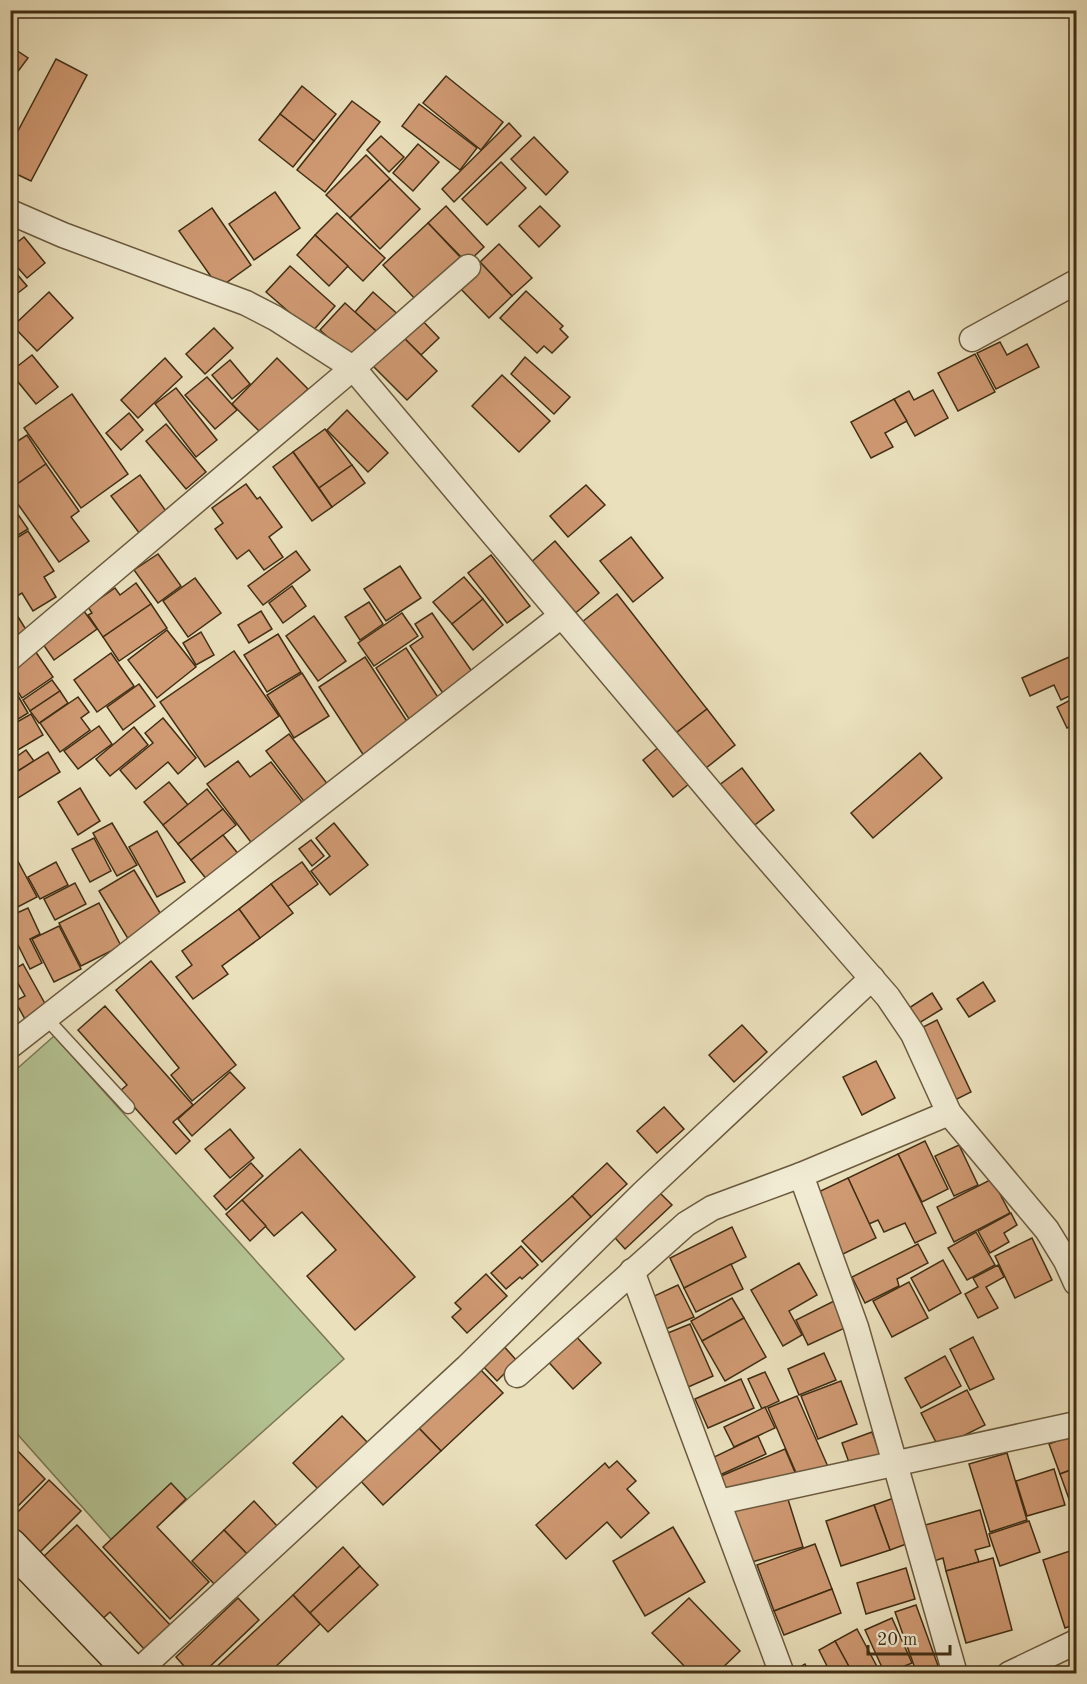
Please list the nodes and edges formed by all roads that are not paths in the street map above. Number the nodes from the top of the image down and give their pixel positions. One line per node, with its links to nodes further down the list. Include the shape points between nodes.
1 (10, 212): 5 (street, via 246,303)
2 (468, 267): 5 (street)
3 (1077, 282): 4 (street)
4 (972, 339)
5 (353, 368): 6 (street); 7 (street)
6 (561, 616): 8 (street); 9 (street)
7 (10, 658)
8 (872, 978): 12 (street, via 913,1034); 22 (street, via 643,1193 467,1367)
9 (46, 1018): 10 (street); 11 (lane)
10 (10, 1046)
11 (128, 1107)
12 (949, 1113): 13 (street); 15 (street, via 1047,1230)
13 (801, 1175): 14 (street, via 712,1208 686,1224); 18 (street, via 856,1327)
14 (632, 1271): 16 (street); 19 (street)
15 (1077, 1283)
16 (517, 1375)
17 (1077, 1424): 18 (street)
18 (893, 1464): 19 (street); 24 (street)
19 (719, 1502): 23 (street)
20 (10, 1545): 22 (main road)
21 (1077, 1642): 25 (street)
22 (134, 1674)
23 (782, 1674)
24 (955, 1674)
25 (1009, 1674)

